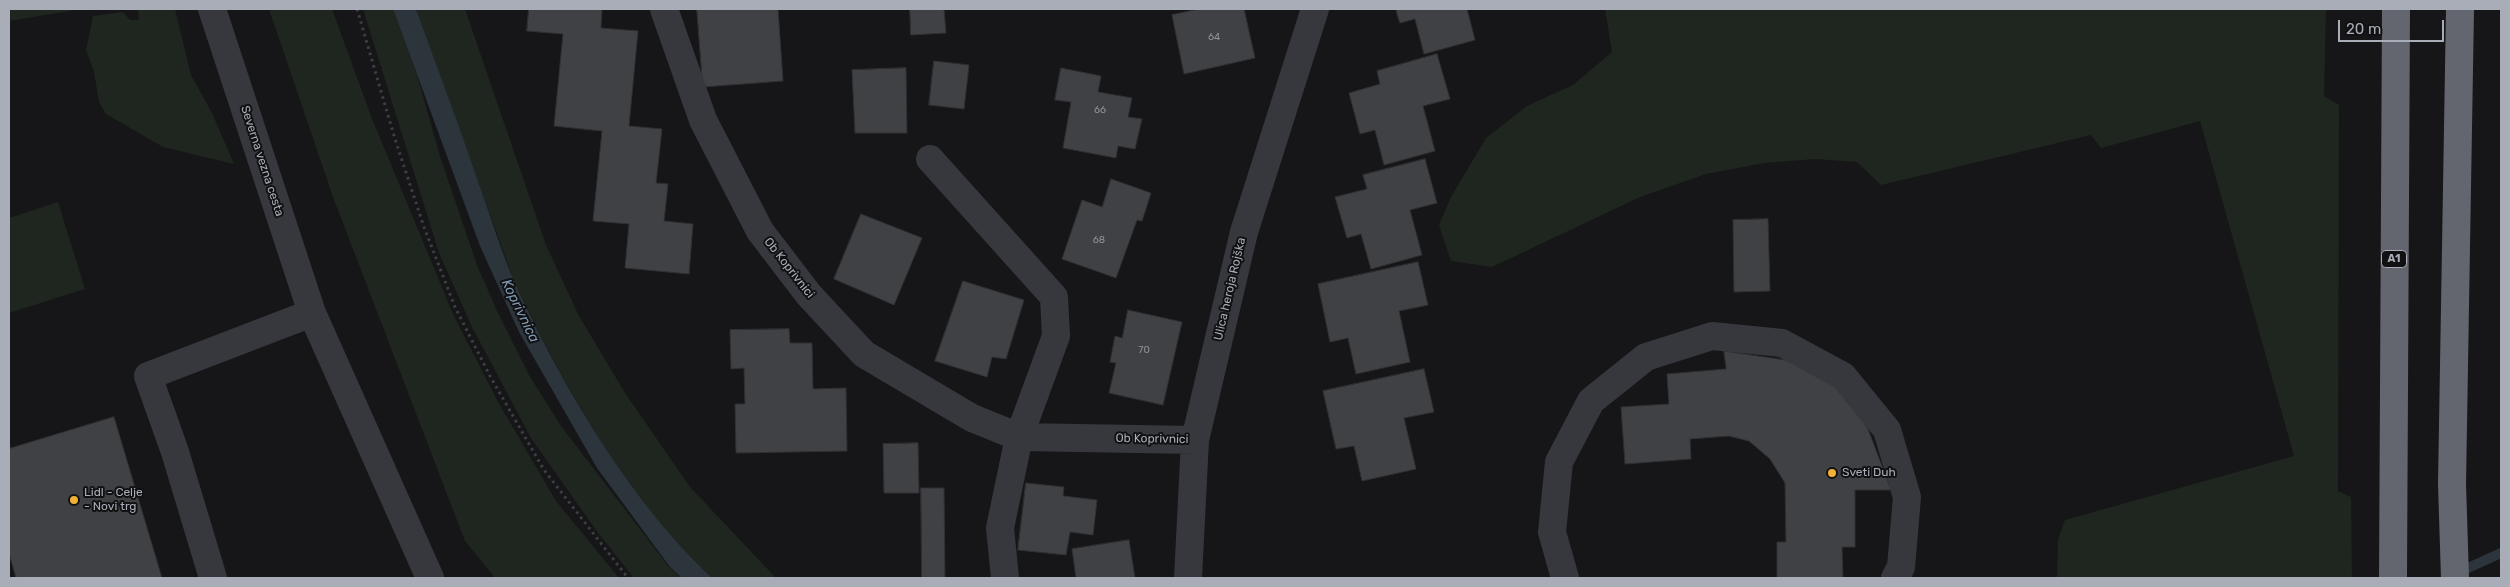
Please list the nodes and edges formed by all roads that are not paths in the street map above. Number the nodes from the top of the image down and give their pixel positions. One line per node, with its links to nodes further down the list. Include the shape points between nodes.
1 (212, 9): 7 (street, Severna vezna cesta)
2 (664, 9): 8 (street, Ob Koprivnici, via 702,120 760,230 809,295 864,354 972,418)
3 (1315, 9): 9 (street, Ulica heroja Rojška, via 1244,232)
4 (2396, 9): 16 (highway, A1)
5 (2460, 9): 17 (highway, via 2452,484)
6 (930, 159): 8 (street, via 1054,297 1056,336)
7 (312, 313): 10 (street, via 148,376); 11 (street, Severna vezna cesta)
8 (1019, 437): 9 (street, Ob Koprivnici); 12 (street, via 1000,528)
9 (1195, 440): 13 (street, Ulica heroja Rojška)
10 (213, 578)
11 (430, 578)
12 (1005, 578)
13 (1188, 578)
14 (1566, 578): 15 (street, via 1552,532 1559,462 1592,401 1646,356 1712,336 1782,343 1843,376 1887,430 1908,498 1900,567)
15 (1895, 578)
16 (2394, 578)
17 (2455, 578)

